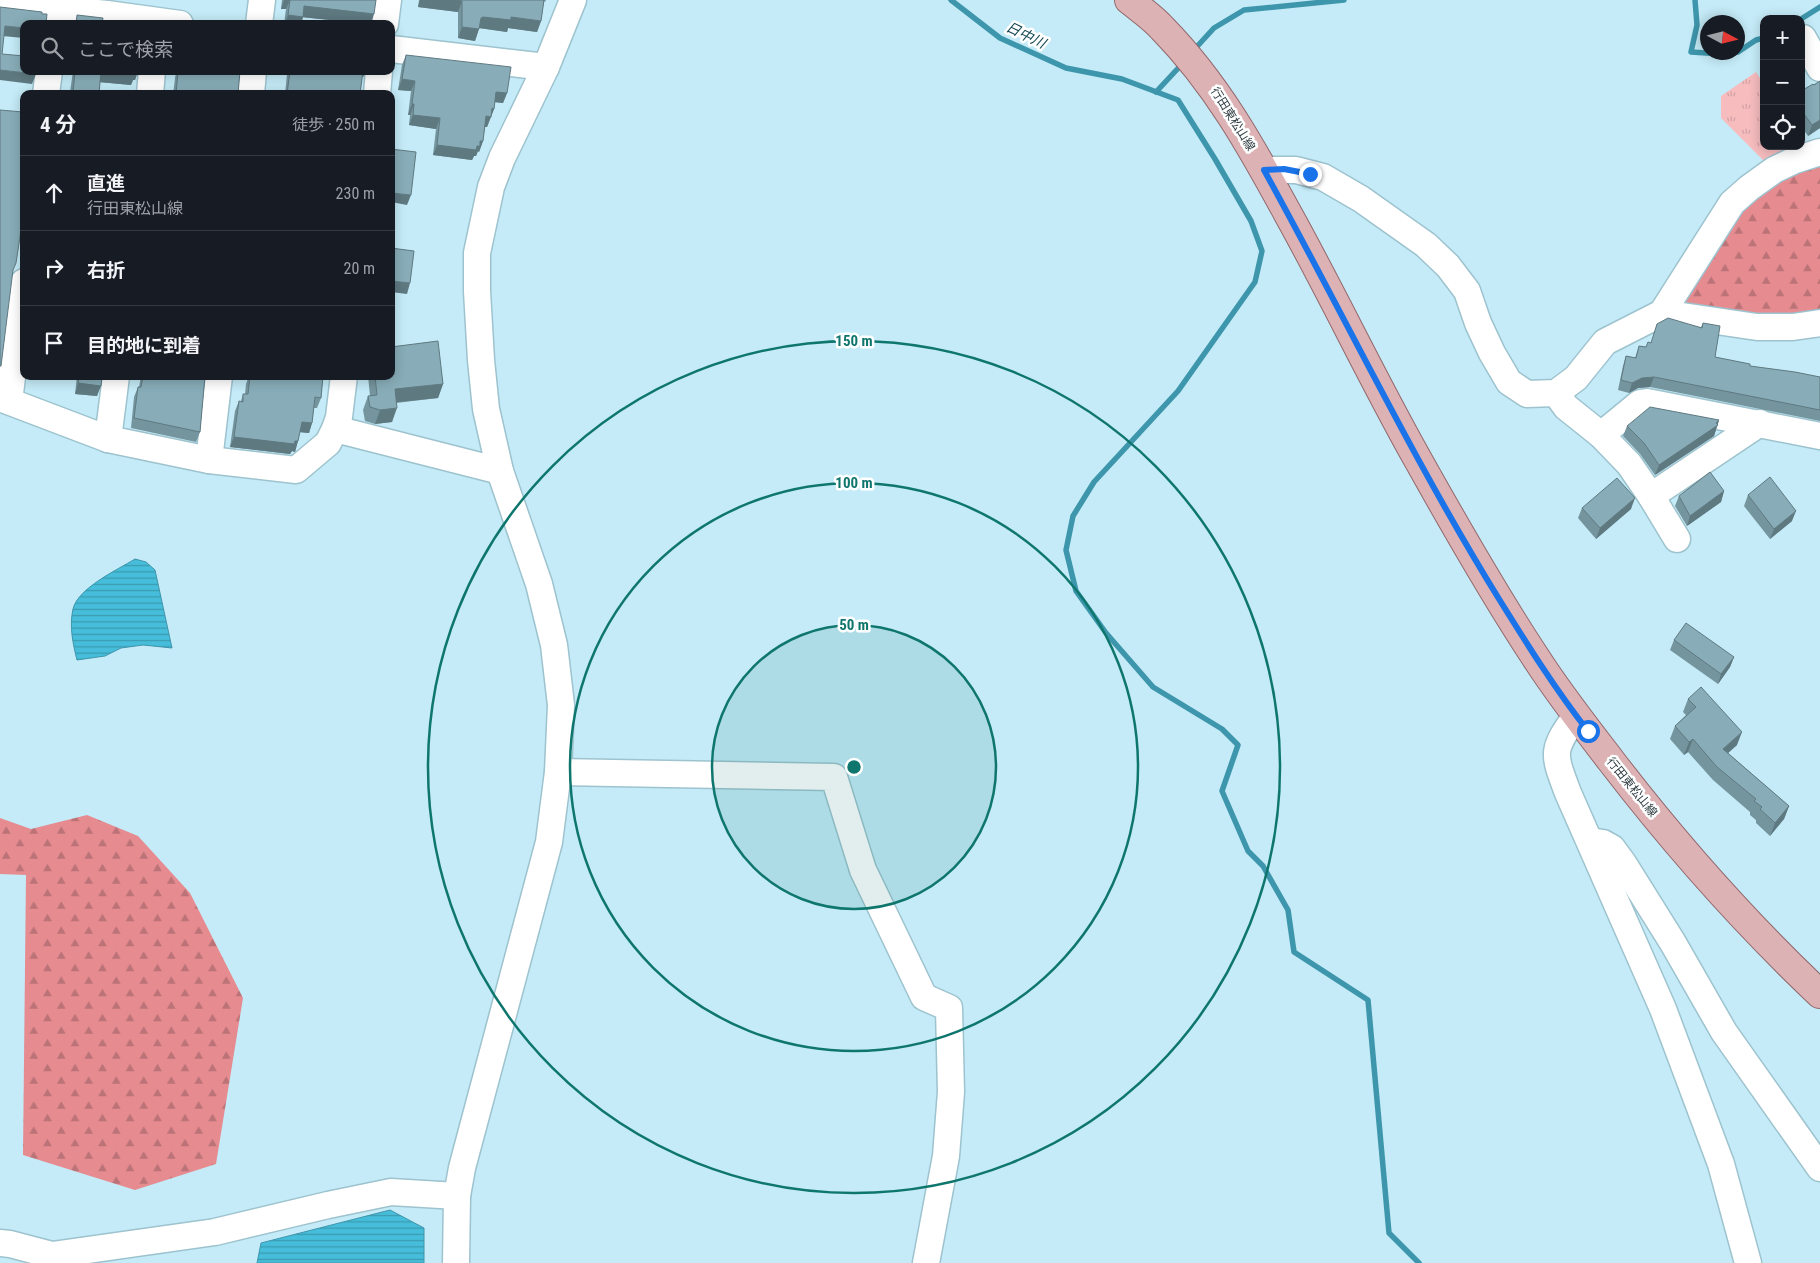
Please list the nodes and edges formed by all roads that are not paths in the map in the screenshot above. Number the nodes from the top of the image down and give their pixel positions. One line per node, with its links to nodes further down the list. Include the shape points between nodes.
1 (262, 0): 9 (street)
2 (388, 0): 10 (street)
3 (573, 0): 13 (street)
4 (1129, 0): 24 (main road, 行田東松山線, via 1160,25 1194,62 1239,125)
5 (0, 2): 7 (street)
6 (108, 7): 7 (street); 8 (street)
7 (56, 16)
8 (155, 20)
9 (260, 20)
10 (386, 20)
11 (1805, 42): 14 (street)
12 (395, 49): 13 (street)
13 (546, 66): 39 (street, via 491,187 477,253 486,409)
14 (1820, 68)
15 (48, 75): 19 (street)
16 (152, 75): 20 (street)
17 (253, 75): 21 (street)
18 (379, 75): 22 (street)
19 (47, 90)
20 (150, 90)
21 (251, 90)
22 (378, 90)
23 (1820, 152): 26 (street, via 1774,170 1732,203)
24 (1264, 170): 31 (street, via 1296,170 1323,177 1360,198 1418,239 1448,266 1467,291 1492,353 1509,382 1527,394); 42 (main road, 行田東松山線, via 1415,455 1475,560 1536,659)
25 (20, 307): 32 (street)
26 (1662, 313): 27 (street, via 1757,327); 31 (street, via 1605,342 1576,378)
27 (1820, 323)
28 (115, 380): 37 (street)
29 (219, 380): 38 (street)
30 (344, 380): 34 (street)
31 (1556, 393): 35 (street, via 1566,407)
32 (5, 399): 37 (street)
33 (1760, 423): 35 (street, via 1647,402); 36 (street); 40 (street)
34 (335, 429): 38 (street, via 328,443 296,470); 39 (street)
35 (1601, 435): 40 (street)
36 (1820, 436)
37 (108, 439): 38 (street)
38 (209, 460)
39 (500, 471): 43 (street, via 539,584 554,645 561,705)
40 (1651, 496): 41 (street)
41 (1677, 540)
42 (1576, 716): 44 (street, via 1561,737 1556,763); 45 (main road, 行田東松山線, via 1645,805 1706,875 1781,957)
43 (558, 772): 47 (street, via 549,842); 51 (street, via 834,777 863,870 924,997 949,1008 951,1092 946,1156)
44 (1590, 841): 46 (street, via 1612,848 1623,863 1724,1032); 52 (street, via 1664,1009 1721,1164)
45 (1820, 994)
46 (1820, 1168)
47 (457, 1196): 49 (street, via 391,1192 215,1232); 50 (street)
48 (0, 1243): 49 (street)
49 (55, 1259)
50 (456, 1263)
51 (926, 1263)
52 (1748, 1263)

